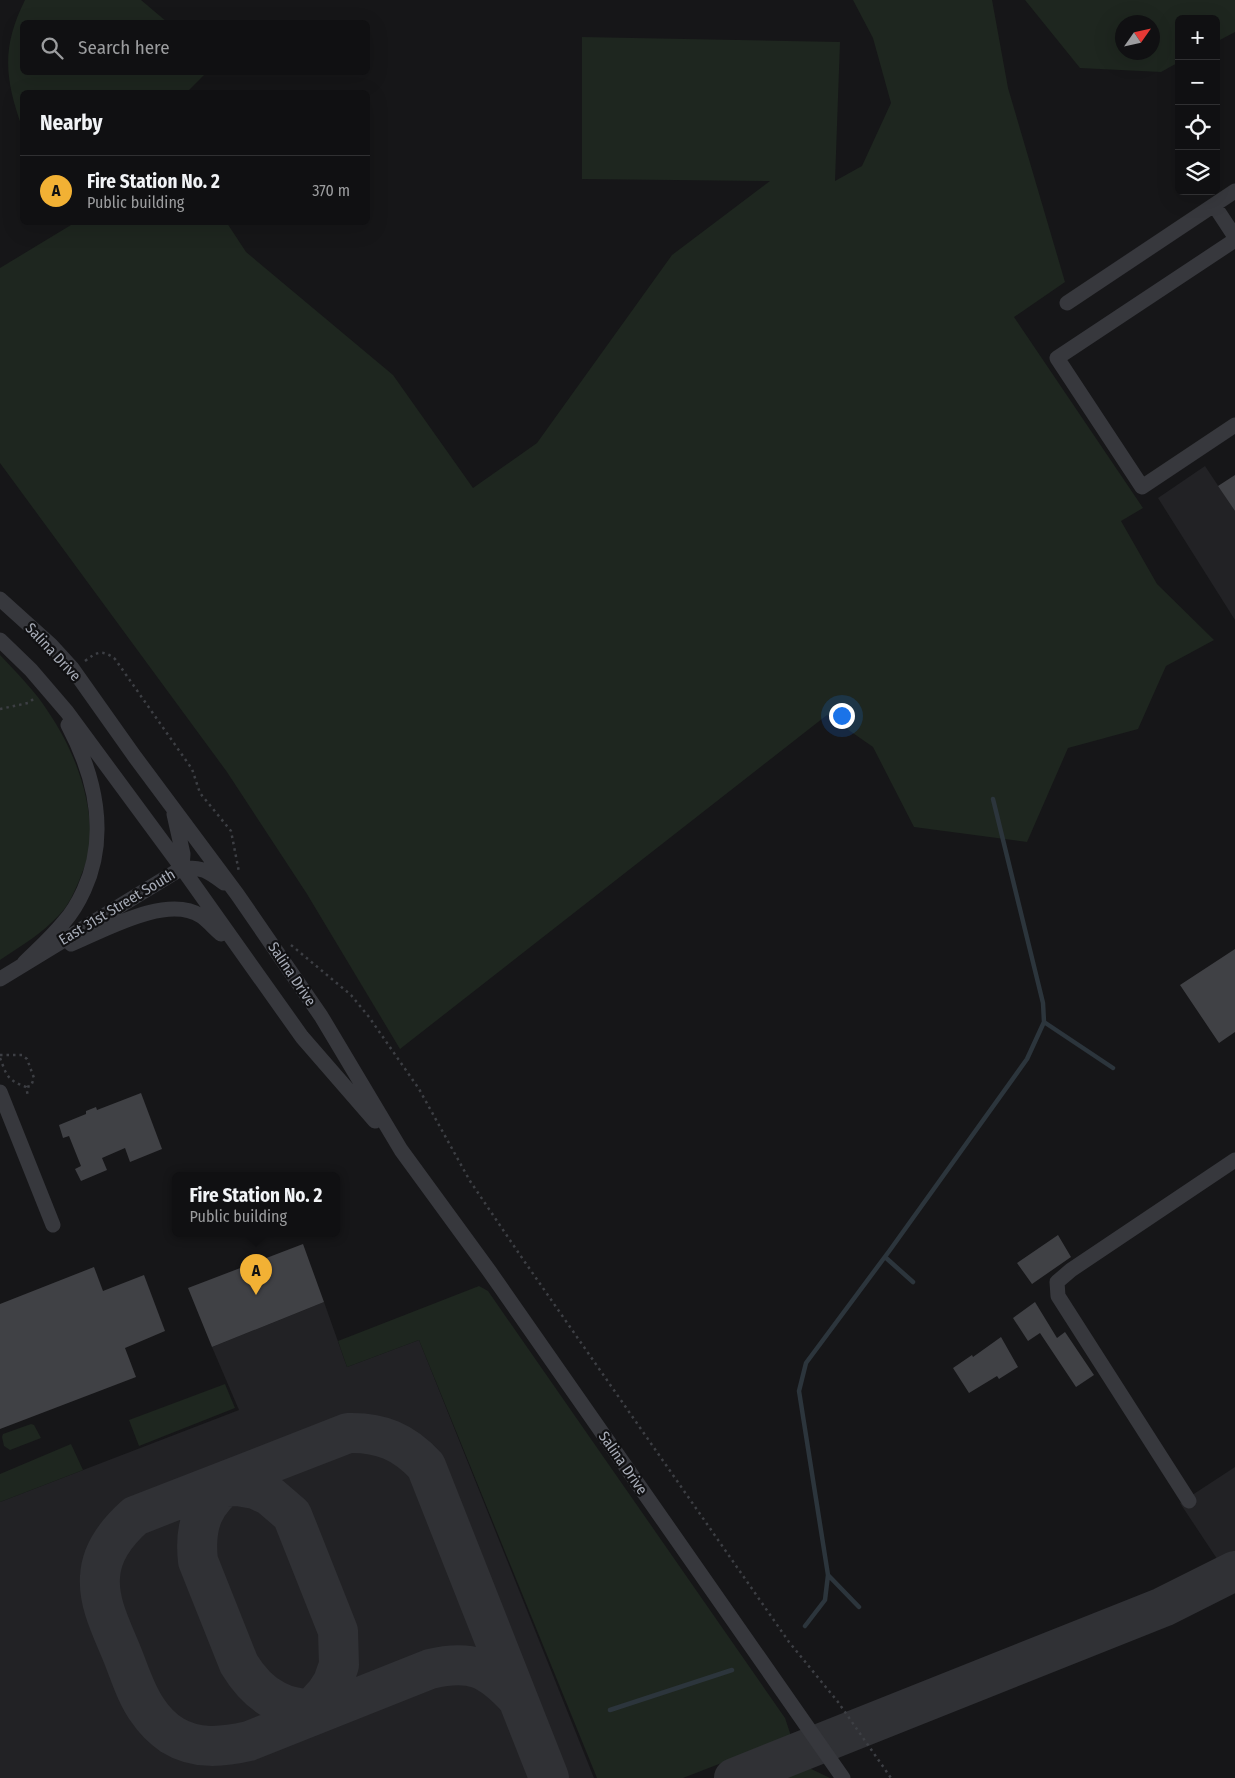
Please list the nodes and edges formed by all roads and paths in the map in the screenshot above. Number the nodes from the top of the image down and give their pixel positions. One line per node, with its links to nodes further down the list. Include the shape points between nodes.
1 (1235, 192): 2 (street)
2 (1214, 205): 3 (street); 4 (street)
3 (1235, 238): 5 (street, via 1057,358 1142,487)
4 (1067, 303)
5 (1235, 425)
6 (0, 599): 8 (street, Salina Drive, via 51,645)
7 (0, 640): 9 (street, Salina Drive)
8 (73, 670): 11 (street, Salina Drive); 13 (path, via 100,652 115,659 192,769 200,793 231,831)
9 (50, 692): 10 (path, via 28,703); 12 (street, Salina Drive); 16 (street, East 31st Street South, via 74,736 90,777 98,837 94,861 79,900 65,922)
10 (0, 709)
11 (172, 806): 12 (street, Salina Drive, via 183,854); 13 (street, Salina Drive)
12 (182, 868): 13 (street, East 31st Street South, via 198,868); 15 (street, Salina Drive); 16 (street, East 31st Street South)
13 (239, 886): 22 (street, Salina Drive)
14 (286, 940): 27 (path, via 351,995 369,1017 419,1089 470,1181 520,1255 790,1642 838,1702)
15 (242, 953): 16 (street, Salina Drive, via 200,915 173,908 148,912); 22 (street, Salina Drive, via 302,1037)
16 (24, 963): 17 (street, East 31st Street South)
17 (0, 979)
18 (0, 1057): 19 (path, via 12,1082); 19 (path, via 22,1055 27,1059 34,1078)
19 (26, 1087): 21 (path)
20 (0, 1092): 24 (street)
21 (28, 1096)
22 (401, 1150): 26 (street, Salina Drive)
23 (1235, 1160): 25 (street, via 1057,1282 1058,1296)
24 (53, 1225)
25 (1189, 1501)
26 (843, 1778)
27 (891, 1778)

